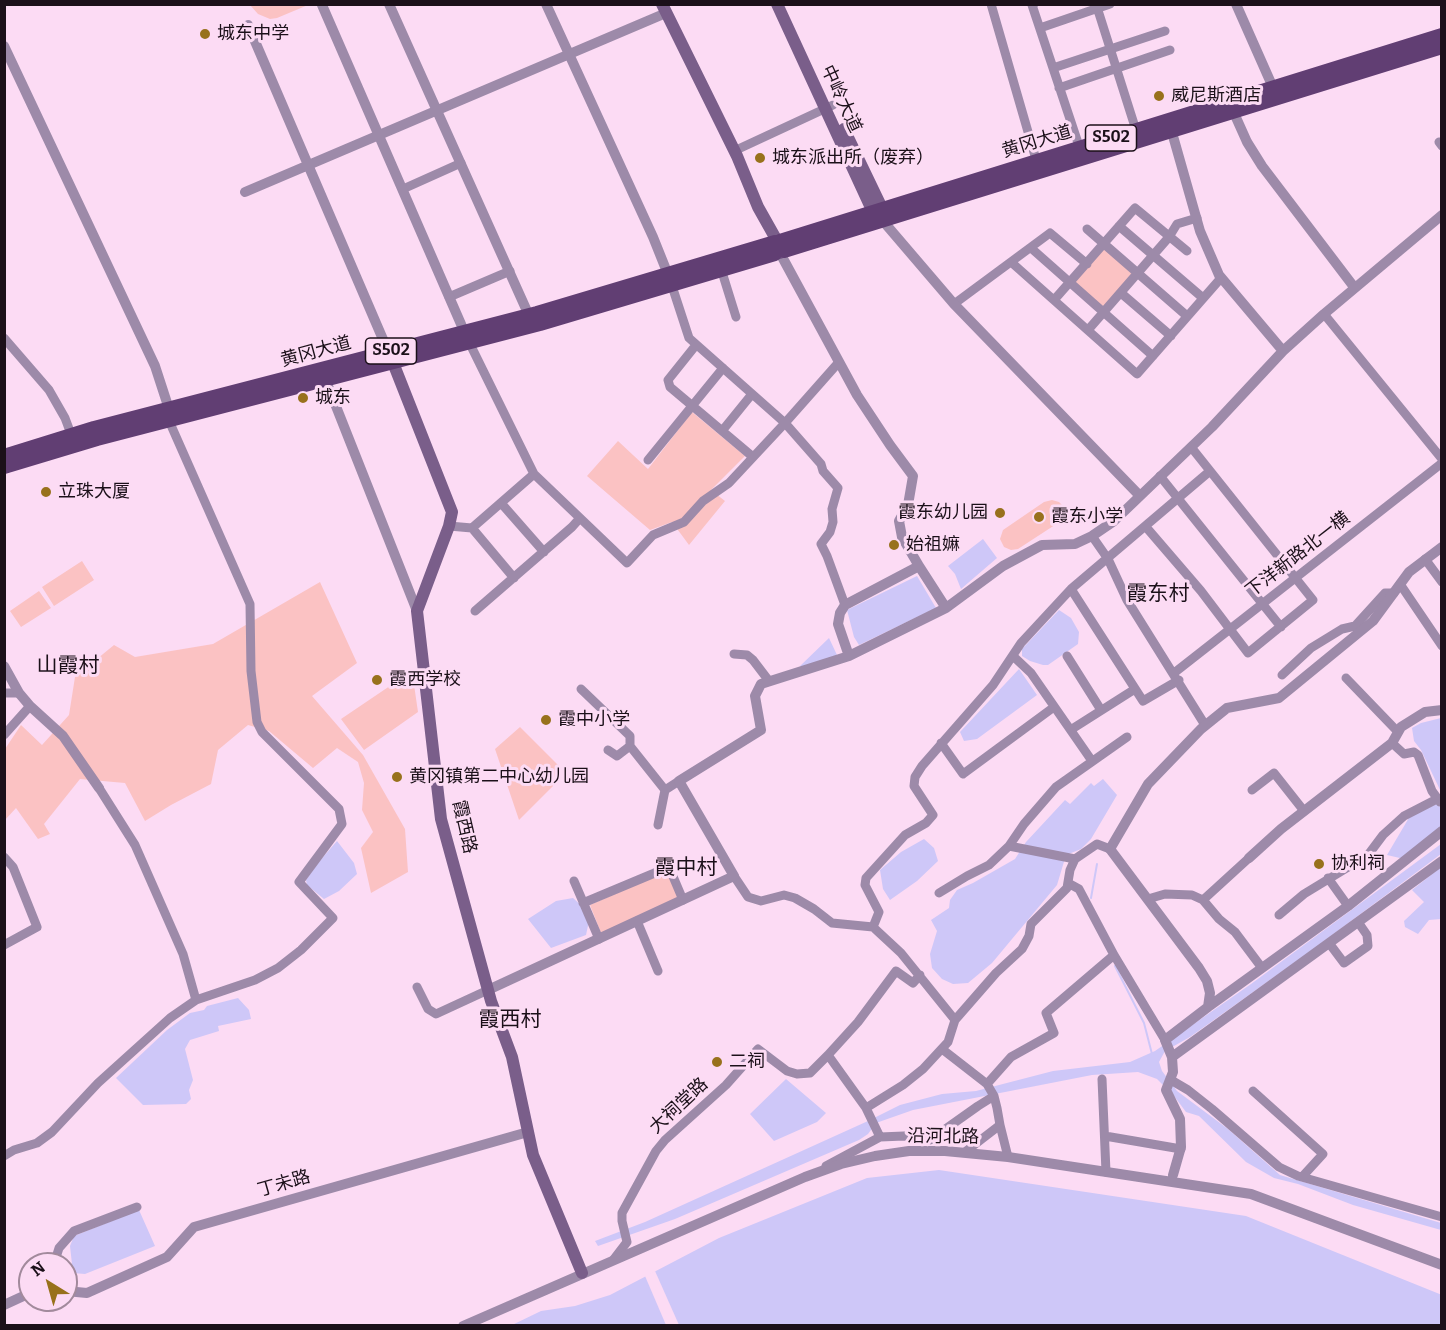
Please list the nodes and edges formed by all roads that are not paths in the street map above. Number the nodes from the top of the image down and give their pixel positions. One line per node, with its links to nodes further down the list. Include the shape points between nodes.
1 (389, 4): 26 (street)
2 (546, 4): 20 (street)
3 (777, 4): 25 (main road, 中岭大道)
4 (785, 4): 25 (main road, 中岭大道)
5 (991, 4): 33 (street)
6 (1034, 4): 13 (street)
7 (1110, 4): 10 (street)
8 (1236, 4): 23 (street)
9 (322, 5): 29 (street)
10 (1096, 7): 13 (street); 18 (street)
11 (664, 9): 20 (street); 32 (main road)
12 (248, 25): 35 (street)
13 (1040, 28): 21 (street)
14 (1165, 31): 18 (street)
15 (1442, 35): 46 (main road, 黄冈大道 / S502)
16 (4, 46): 84 (street, via 155,366)
17 (1442, 47): 46 (main road, 黄冈大道 / S502)
18 (1110, 49): 21 (street); 22 (street)
19 (1170, 50): 22 (street)
20 (569, 53): 26 (street); 53 (street)
21 (1053, 68): 24 (street)
22 (1117, 69): 24 (street); 28 (street)
23 (1271, 83)
24 (1059, 88): 31 (street)
25 (830, 107): 32 (street); 38 (main road, 中岭大道)
26 (437, 109): 29 (street); 34 (street)
27 (1234, 113): 59 (street, via 1262,166)
28 (1135, 127)
29 (379, 134): 35 (street); 36 (street)
30 (1173, 136): 40 (street)
31 (1078, 143)
32 (734, 151): 46 (main road)
33 (1035, 156)
34 (462, 163): 36 (street); 52 (street)
35 (308, 164): 37 (street); 76 (street)
36 (403, 189): 61 (street)
37 (245, 192)
38 (876, 208)
39 (1442, 215): 59 (street)
40 (1197, 219): 44 (street, via 1178,224); 56 (street)
41 (883, 221): 64 (street)
42 (1119, 226): 44 (street, via 1135,208); 45 (street); 49 (street)
43 (1087, 229): 45 (street)
44 (1169, 237): 48 (street); 49 (street)
45 (1104, 244): 51 (street); 55 (street)
46 (779, 248): 79 (street); 90 (main road, 黄冈大道 / S502, via 94,428); 94 (main road, 黄冈大道 / S502, via 540,324 97,439)
47 (1030, 248): 50 (street); 51 (street, via 1050,233); 57 (street)
48 (1186, 251)
49 (1154, 256): 55 (street); 62 (street)
50 (1011, 262): 63 (street); 64 (street)
51 (1087, 264): 57 (street)
52 (510, 271): 61 (street); 69 (street)
53 (667, 272)
54 (722, 272): 68 (street)
55 (1138, 273): 60 (street); 67 (street)
56 (1221, 278): 62 (street); 77 (street)
57 (1069, 283): 63 (street); 65 (street)
58 (672, 286): 75 (street, via 689,338)
59 (1354, 287): 66 (street)
60 (1121, 293): 65 (street); 72 (street)
61 (449, 297): 71 (street)
62 (1203, 298): 67 (street)
63 (1054, 300): 70 (street)
64 (954, 304): 98 (street)
65 (1104, 313): 70 (street); 78 (street)
66 (1324, 314): 77 (street); 93 (street)
67 (1187, 316): 72 (street)
68 (736, 317)
69 (533, 326)
70 (1088, 330): 78 (street, via 1137,374)
71 (464, 331)
72 (1171, 336): 78 (street)
73 (4, 338): 88 (street, via 50,390)
74 (470, 344): 96 (street)
75 (696, 345): 80 (street); 83 (street, via 669,380 670,387)
76 (388, 351): 102 (main road, 霞西路, via 452,512)
77 (1283, 351): 89 (street)
78 (1153, 356)
79 (839, 362): 86 (street); 110 (street, via 913,476 908,505 899,521 902,537)
80 (723, 368): 82 (street); 83 (street)
81 (326, 381): 119 (street)
82 (752, 394): 86 (street); 87 (street)
83 (692, 406): 87 (street); 92 (street)
84 (169, 409)
85 (170, 423): 188 (street, via 250,604 257,722 262,732 339,809 342,824 300,882 333,918 278,968)
86 (786, 423): 91 (street); 117 (street, via 838,488 830,532 821,544)
87 (723, 430): 91 (street)
88 (71, 434)
89 (1191, 447): 95 (street); 97 (street)
90 (4, 456)
91 (753, 457): 101 (street, via 684,522 653,535 627,562)
92 (648, 460)
93 (1442, 461): 111 (street, 下洋新路北一横)
94 (4, 467)
95 (1210, 471): 99 (street); 111 (street)
96 (534, 474): 100 (street); 101 (street)
97 (1160, 476): 98 (street); 99 (street)
98 (1140, 496): 105 (street)
99 (1179, 499): 103 (street); 116 (street)
100 (501, 503): 104 (street); 107 (street)
101 (580, 518): 107 (street)
102 (449, 526): 104 (street); 119 (main road, 霞西路)
103 (1146, 527): 108 (street); 122 (street)
104 (472, 528): 112 (street)
105 (1092, 536): 108 (street); 118 (street, via 1075,544 1042,545 1002,566)
106 (1442, 547): 109 (street)
107 (544, 552): 112 (street)
108 (1108, 559): 115 (street); 130 (street, via 1127,600)
109 (1425, 559): 113 (street); 114 (street)
110 (919, 566): 117 (street); 118 (street)
111 (1296, 578): 116 (street, 下洋新路北一横); 121 (street, via 1314,600)
112 (514, 579): 120 (street)
113 (1442, 582)
114 (1397, 588): 123 (street); 129 (street, via 1385,593 1355,626 1342,629 1311,648); 141 (street, via 1373,621 1279,698 1227,708)
115 (1071, 590): 126 (street); 134 (street)
116 (1263, 604): 121 (street); 122 (street, 下洋新路北一横)
117 (845, 605): 125 (street, via 838,624)
118 (946, 608): 125 (street)
119 (417, 611): 187 (main road, 霞西路, via 441,819)
120 (475, 611)
121 (1281, 627): 122 (street, via 1248,653)
122 (1230, 630): 130 (street, 下洋新路北一横)
123 (1442, 646)
124 (734, 654): 132 (street, via 747,655)
125 (849, 656): 132 (street)
126 (1012, 656): 138 (street, via 1031,673); 146 (street, via 993,685)
127 (1067, 656): 139 (street)
128 (4, 666): 136 (street)
129 (1282, 675)
130 (1177, 676): 134 (street, 下洋新路北一横, via 1143,701); 141 (street)
131 (1346, 678): 143 (street)
132 (769, 681): 151 (street, via 760,684 754,696 761,730)
133 (581, 689): 148 (street, via 630,736)
134 (1135, 689): 139 (street)
135 (4, 693): 136 (street)
136 (19, 693): 137 (street)
137 (30, 706): 144 (street); 152 (street, via 63,736)
138 (1054, 707): 142 (street); 146 (street, via 963,774)
139 (1101, 710): 142 (street)
140 (1442, 710): 143 (street, via 1425,712)
141 (1205, 724): 160 (street, via 1148,784)
142 (1071, 729): 150 (street)
143 (1398, 732): 147 (street)
144 (4, 735)
145 (1127, 737): 150 (street)
146 (941, 743): 178 (street, via 915,777 914,786 933,816 905,834 866,878 865,885 879,912)
147 (1392, 743): 155 (street, via 1404,754 1418,755); 156 (street)
148 (630, 746): 149 (street, via 616,756); 153 (street)
149 (608, 750)
150 (1092, 761): 159 (street, via 1056,787)
151 (679, 781): 153 (street); 165 (street)
152 (99, 789): 188 (street, via 135,845 183,954)
153 (665, 790): 157 (street)
154 (1252, 790): 156 (street, via 1274,773)
155 (1439, 801): 166 (street, via 1404,816 1368,855)
156 (1304, 811): 162 (street)
157 (658, 825)
158 (1442, 831): 174 (street)
159 (1009, 846): 163 (street); 169 (street, via 989,866)
160 (1110, 849): 163 (street, via 1098,844); 170 (street)
161 (4, 857): 181 (street, via 13,867 37,927)
162 (1249, 858): 172 (street)
163 (1075, 859): 168 (street)
164 (1442, 861): 177 (street)
165 (734, 876): 171 (street); 178 (street, via 748,897 760,901 784,895 814,909 832,923)
166 (1328, 878): 174 (street); 175 (street)
167 (574, 881): 173 (street)
168 (1068, 883): 182 (street, via 1079,889); 190 (street, via 1031,924 1022,949)
169 (939, 893)
170 (1148, 899): 172 (street, via 1165,894 1192,895); 189 (street, via 1207,981)
171 (683, 900): 173 (street, via 669,867); 176 (street)
172 (1203, 900): 183 (street, via 1235,932)
173 (583, 903): 179 (street)
174 (1348, 906): 183 (street)
175 (1279, 915)
176 (637, 921): 179 (street); 184 (street)
177 (1358, 921): 180 (street); 180 (street, via 1367,935 1368,946 1344,963)
178 (873, 927): 185 (street)
179 (599, 939): 187 (street)
180 (1329, 943): 194 (street)
181 (4, 945)
182 (1114, 955): 191 (street); 198 (street, via 1046,1013 1054,1033 1011,1058)
183 (1262, 968): 189 (street)
184 (658, 971)
185 (920, 975): 190 (street); 193 (street, via 913,983 896,971)
186 (417, 987): 187 (street, via 436,1014)
187 (488, 990): 201 (main road, 霞西路, via 512,1057)
188 (196, 1000): 206 (street, via 146,1038 52,1132 37,1143)
189 (1208, 1007): 191 (street)
190 (955, 1020): 192 (street)
191 (1165, 1040): 194 (street)
192 (942, 1049): 198 (street); 199 (street, via 903,1085)
193 (828, 1055): 199 (street); 215 (street, 大祠堂路, via 810,1073 797,1074 758,1049 656,1151 622,1213 627,1242)
194 (1172, 1057): 196 (street, via 1173,1072)
195 (1102, 1079): 202 (street)
196 (1168, 1085): 204 (street, via 1180,1119); 211 (street, via 1188,1090 1279,1167)
197 (1253, 1090): 211 (street, via 1323,1154)
198 (990, 1091): 200 (street); 203 (street, via 978,1106 930,1140)
199 (866, 1108): 203 (street)
200 (1000, 1125): 205 (street); 207 (street)
201 (528, 1132): 217 (main road, 霞西路, via 533,1155); 218 (street, 丁未路, via 194,1227 167,1257 87,1293)
202 (1105, 1136): 204 (street); 208 (street)
203 (880, 1137): 210 (street)
204 (1181, 1149): 209 (street)
205 (965, 1152): 207 (street, 沿河北路); 210 (street, 沿河北路, via 909,1151 875,1156)
206 (4, 1156)
207 (1008, 1157): 208 (street, 沿河北路)
208 (1106, 1172): 216 (street, 沿河北路, via 1251,1194)
209 (1173, 1175)
210 (806, 1177): 215 (street, 沿河北路)
211 (1302, 1177): 213 (street)
212 (137, 1206): 214 (street, via 74,1231)
213 (1442, 1217)
214 (58, 1252)
215 (614, 1259): 217 (street, 沿河北路)
216 (1442, 1265)
217 (582, 1273): 221 (street, 沿河北路)
218 (78, 1292)
219 (18, 1299): 220 (street)
220 (4, 1305)
221 (463, 1326)

